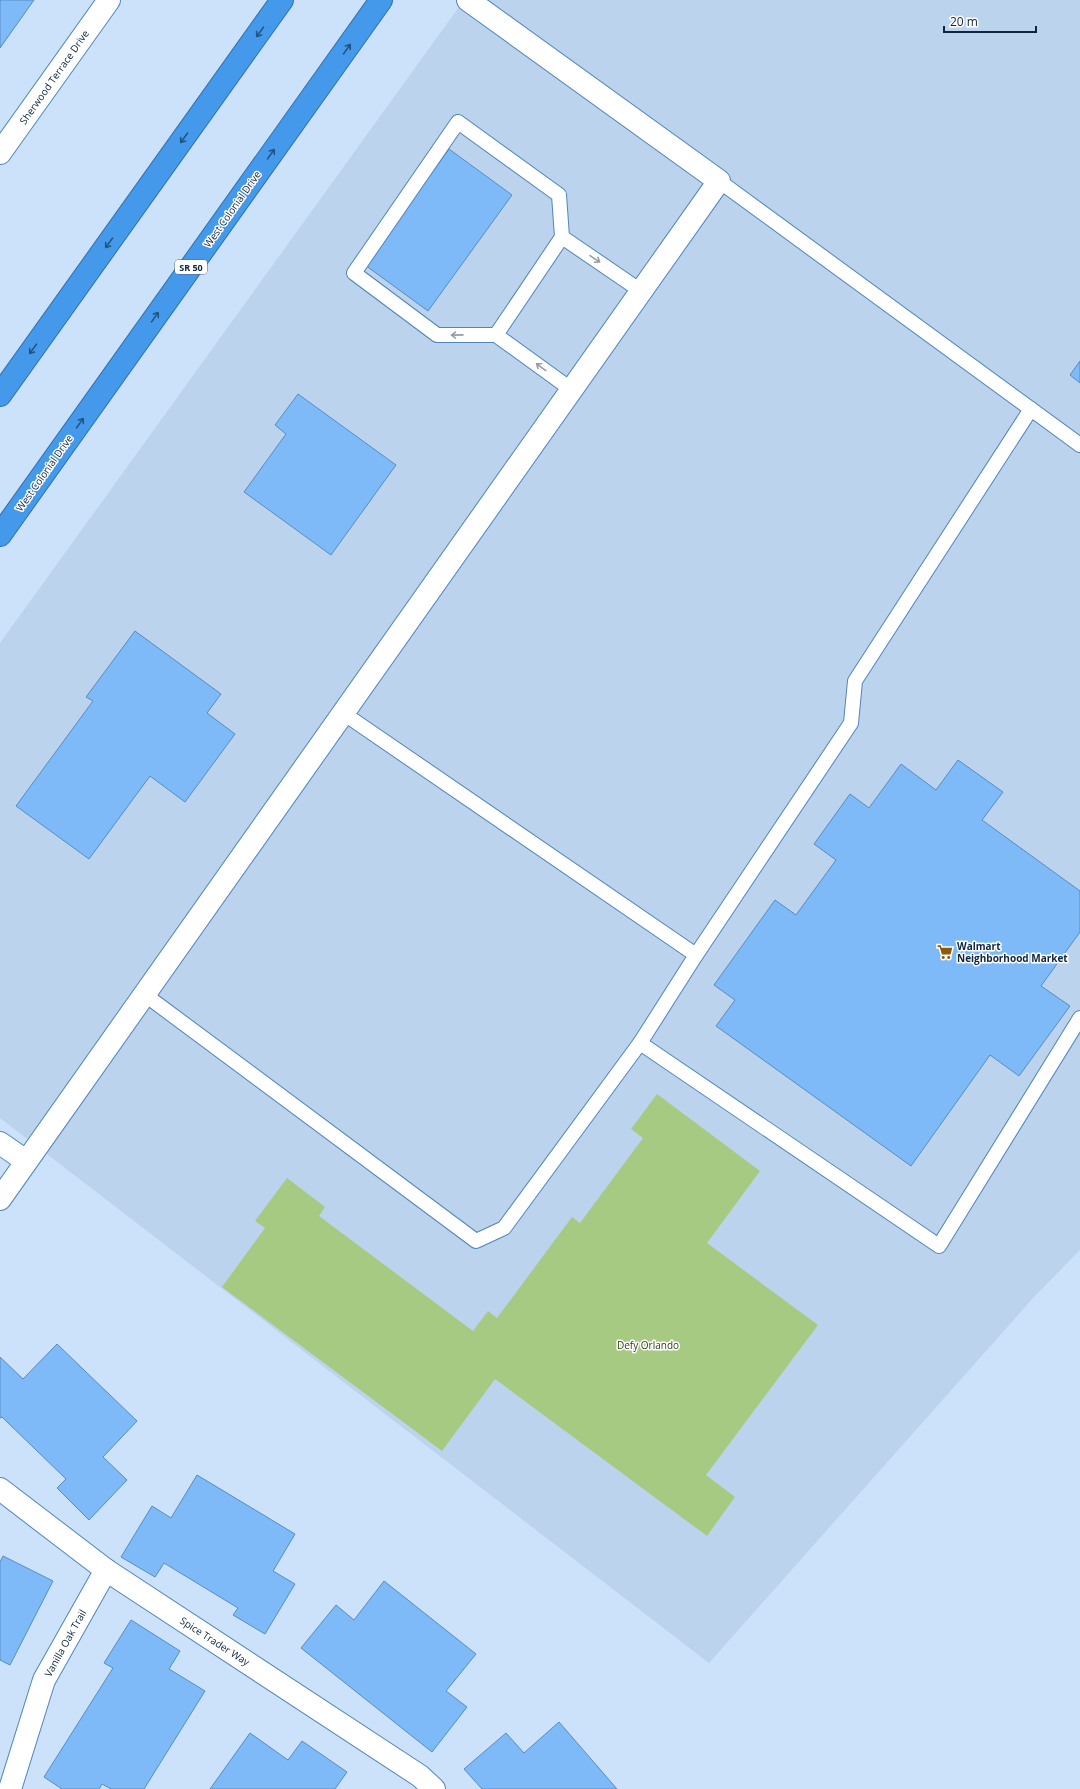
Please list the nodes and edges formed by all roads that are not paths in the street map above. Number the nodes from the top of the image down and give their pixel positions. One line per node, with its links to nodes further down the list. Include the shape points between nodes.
1 (109, 0): 5 (street, Sherwood Terrace Drive)
2 (282, 0): 11 (highway, one-way to 11)
3 (381, 0): 14 (highway, West Colonial Drive / SR 50, one-way to 3)
4 (468, 0): 6 (street)
5 (0, 153)
6 (719, 181): 8 (street); 12 (lane)
7 (562, 237): 8 (lane, one-way to 8); 9 (lane); 9 (lane, one-way to 7, via 437,336 354,273 458,122 559,195)
8 (641, 291): 10 (street)
9 (496, 335): 10 (lane, one-way to 9)
10 (572, 390): 15 (street)
11 (0, 395)
12 (1031, 409): 13 (lane); 16 (lane, via 855,681 851,723)
13 (1080, 445)
14 (0, 535)
15 (342, 713): 16 (lane); 17 (street)
16 (696, 955): 19 (lane)
17 (144, 994): 19 (lane, via 476,1240 504,1228); 21 (street)
18 (1080, 1018): 19 (lane, via 939,1246)
19 (640, 1043)
20 (0, 1143): 21 (street)
21 (26, 1161): 22 (street)
22 (0, 1199)
23 (0, 1489): 24 (street, Spice Trader Way)
24 (106, 1570): 25 (street, Spice Trader Way); 26 (street, Vanilla Oak Trail, via 44,1680)
25 (421, 1785)
26 (10, 1789)

